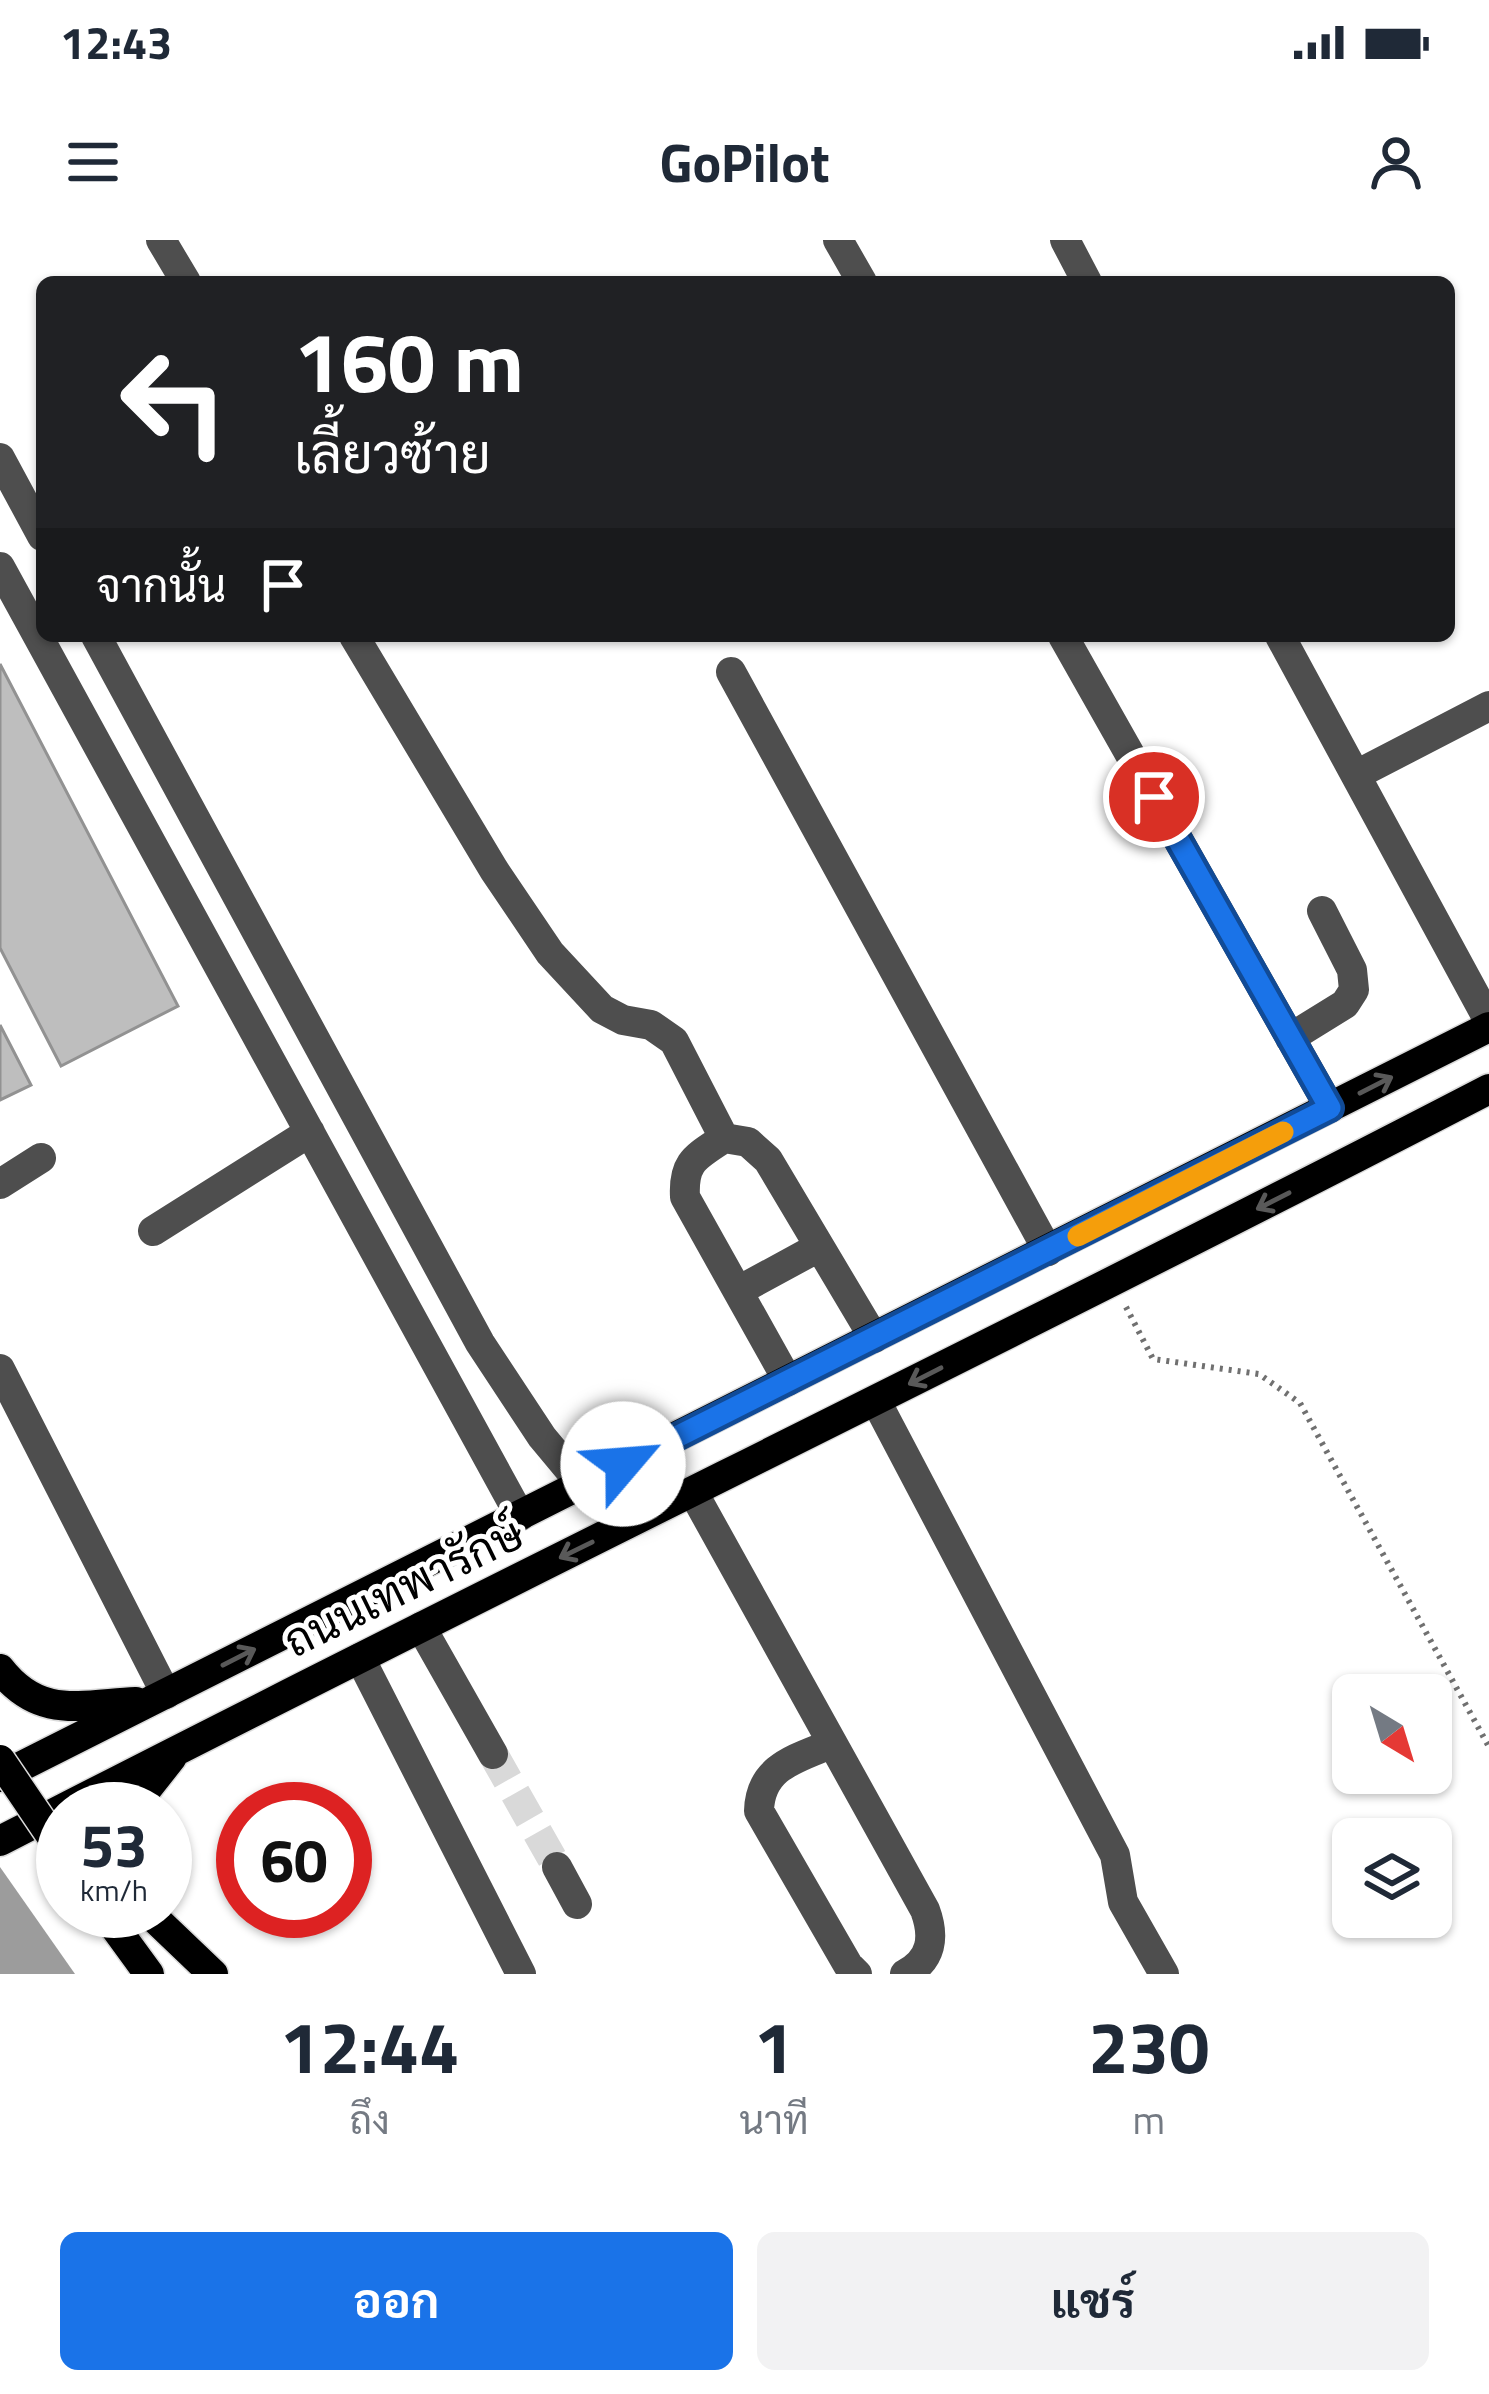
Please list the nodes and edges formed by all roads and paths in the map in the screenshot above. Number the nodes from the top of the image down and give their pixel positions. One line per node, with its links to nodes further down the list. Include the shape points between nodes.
1 (161, 240): 4 (street)
2 (838, 240): 5 (street)
3 (1065, 240): 6 (street)
4 (182, 276)
5 (859, 276)
6 (1085, 276)
7 (0, 458): 8 (street)
8 (36, 525)
9 (0, 567): 10 (street)
10 (36, 633)
11 (41, 642): 24 (street)
12 (99, 642): 37 (street, via 480,1343)
13 (358, 642): 25 (street, via 550,953 602,1009 674,1041)
14 (1066, 642): 21 (street)
15 (1283, 642): 18 (street)
16 (731, 672): 30 (street)
17 (1489, 706): 18 (street)
18 (1356, 775): 20 (street)
19 (1322, 911): 21 (street, via 1354,990)
20 (1489, 1024): 23 (main road, ถนนเทพารักษ์, one-way to 20)
21 (1290, 1038): 23 (street)
22 (1489, 1089): 31 (main road, ถนนเทพารักษ์, one-way to 31)
23 (1330, 1108): 30 (main road, ถนนเทพารักษ์)
24 (310, 1132): 28 (street); 39 (street)
25 (724, 1138): 29 (street, via 748,1142 768,1160); 32 (street, via 684,1175 685,1197)
26 (41, 1158): 27 (street)
27 (0, 1184)
28 (153, 1232)
29 (819, 1247): 32 (street); 33 (street)
30 (1048, 1251): 33 (main road, ถนนเทพารักษ์)
31 (1114, 1282): 36 (main road, ถนนเทพารักษ์, one-way to 36); 45 (path, via 1153,1359 1258,1374 1300,1403)
32 (738, 1291): 35 (street)
33 (874, 1338): 35 (main road, ถนนเทพารักษ์)
34 (0, 1369): 43 (street)
35 (788, 1381): 37 (main road, ถนนเทพารักษ์)
36 (876, 1401): 38 (main road, ถนนเทพารักษ์); 62 (street, via 1115,1855 1123,1902)
37 (582, 1485): 39 (main road, ถนนเทพารักษ์)
38 (693, 1492): 40 (main road, ถนนเทพารักษ์, one-way to 40); 44 (street)
39 (520, 1516): 43 (main road, ถนนเทพารักษ์, one-way to 39)
40 (421, 1627): 41 (main road, ถนนเทพารักษ์); 47 (street)
41 (360, 1658): 46 (main road, ถนนเทพารักษ์); 60 (street)
42 (0, 1669): 43 (main road, via 34,1701)
43 (159, 1697): 49 (main road, ถนนเทพารักษ์)
44 (831, 1744): 57 (street, via 933,1931); 61 (street, via 770,1776 759,1811)
45 (1489, 1747)
46 (179, 1748): 50 (main road); 52 (main road, ถนนเทพารักษ์)
47 (493, 1754)
48 (0, 1760): 51 (main road, bridge)
49 (0, 1777)
50 (152, 1782)
51 (36, 1813)
52 (0, 1841)
53 (557, 1867): 54 (street)
54 (577, 1904)
55 (123, 1938): 58 (main road)
56 (175, 1938): 59 (main road)
57 (917, 1971)
58 (149, 1974)
59 (213, 1974)
60 (521, 1974)
61 (857, 1974)
62 (1164, 1974)

